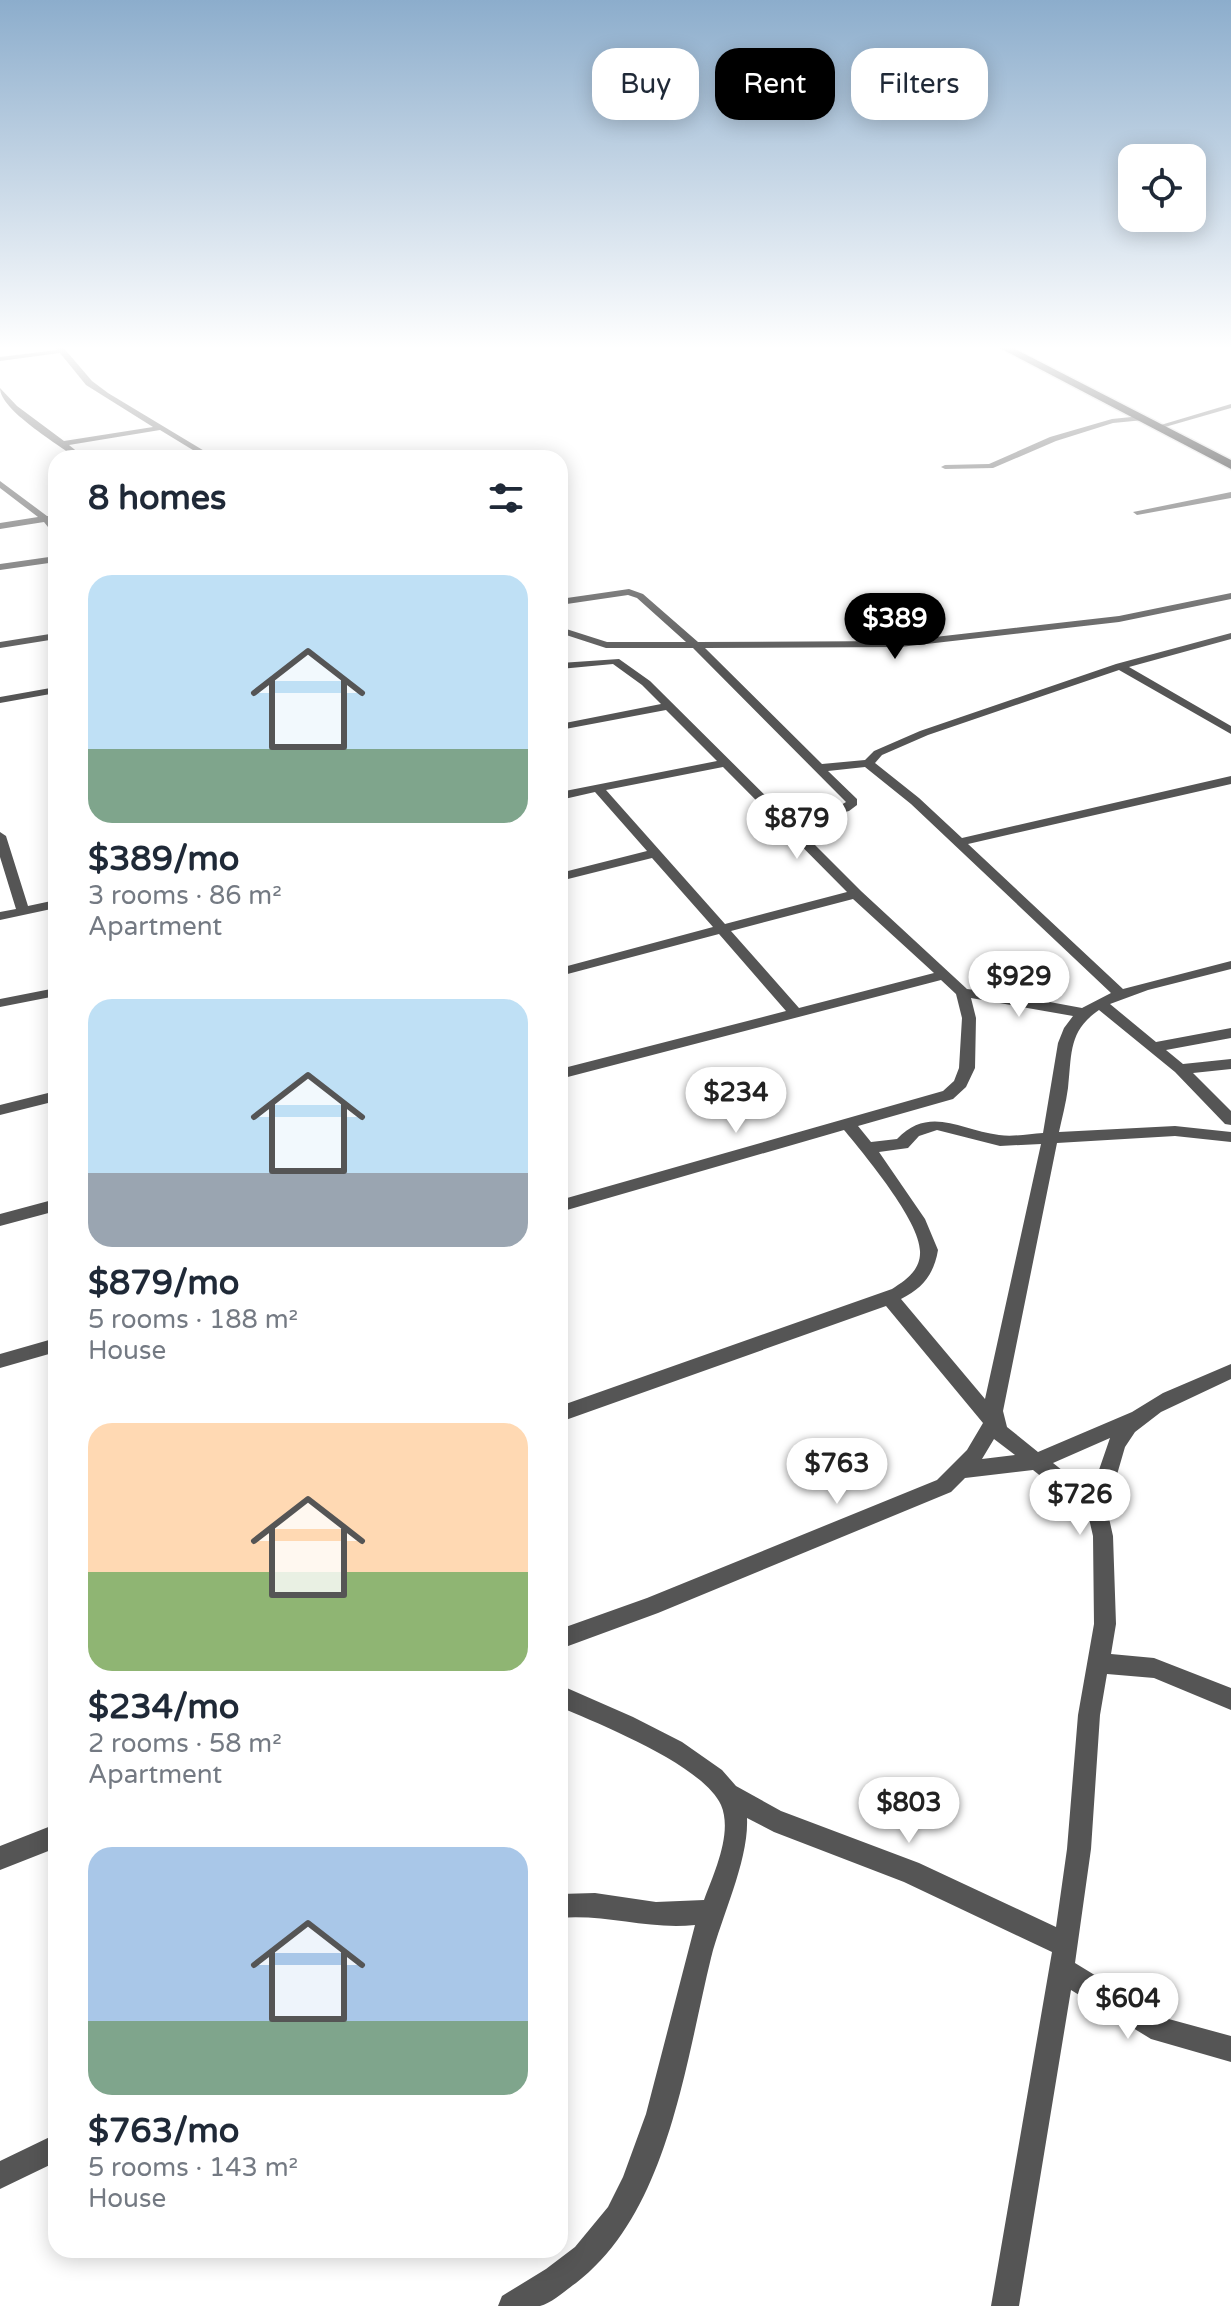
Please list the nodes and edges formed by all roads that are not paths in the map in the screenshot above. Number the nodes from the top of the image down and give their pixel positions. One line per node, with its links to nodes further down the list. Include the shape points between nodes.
1 (1019, 454): 4 (street, via 990,466)
2 (1209, 454): 3 (highway)
3 (1231, 465)
4 (945, 467)
5 (2, 488): 9 (street)
6 (1231, 495): 7 (street)
7 (1137, 512)
8 (48, 518): 9 (street)
9 (43, 519): 10 (street); 11 (street)
10 (48, 522)
11 (0, 526)
12 (48, 560): 13 (street)
13 (0, 567)
14 (1231, 596): 21 (street, via 1119,619 900,644)
15 (568, 601): 16 (street, via 629,592 640,596)
16 (662, 628): 20 (street); 21 (street)
17 (568, 633): 20 (street, via 606,645)
18 (1231, 636): 25 (street)
19 (48, 637): 22 (street)
20 (638, 644): 21 (street); 23 (street)
21 (695, 644): 33 (street)
22 (0, 645)
23 (615, 661): 24 (street); 28 (street)
24 (568, 665)
25 (1120, 666): 30 (street); 32 (street, via 924,733 878,753)
26 (48, 691): 27 (street)
27 (0, 700)
28 (668, 706): 29 (street); 31 (street)
29 (568, 725)
30 (1231, 731)
31 (723, 763): 35 (street); 37 (street)
32 (868, 763): 33 (street); 39 (street)
33 (820, 768): 37 (street, via 852,805)
34 (1231, 780): 39 (street)
35 (598, 788): 36 (street); 40 (street)
36 (568, 794)
37 (785, 824): 42 (street)
38 (0, 836): 44 (street)
39 (958, 843): 52 (street)
40 (656, 853): 41 (street); 46 (street)
41 (568, 875)
42 (856, 894): 46 (street); 49 (street)
43 (48, 906): 44 (street)
44 (23, 911): 45 (street)
45 (0, 916)
46 (722, 929): 48 (street); 55 (street)
47 (1231, 965): 52 (street)
48 (568, 970)
49 (944, 975): 50 (street); 55 (street)
50 (963, 993): 54 (street); 64 (street, via 969,1018 967,1068 961,1083 948,1095)
51 (48, 994): 53 (street)
52 (1121, 995): 54 (street)
53 (0, 1003)
54 (1091, 1008): 57 (street); 66 (street, via 1065,1044)
55 (795, 1012): 60 (street)
56 (1231, 1033): 57 (street)
57 (1154, 1047): 59 (street)
58 (1231, 1064): 59 (street)
59 (1180, 1069): 63 (street)
60 (568, 1072)
61 (48, 1098): 62 (street)
62 (0, 1110)
63 (1231, 1120)
64 (849, 1126): 67 (street); 68 (street)
65 (1231, 1137): 66 (street, via 1175,1131)
66 (1048, 1138): 67 (street, via 1000,1141 937,1125 913,1132 902,1144); 77 (street, via 991,1409)
67 (868, 1148): 71 (street, via 929,1249 922,1273)
68 (568, 1204)
69 (48, 1207): 70 (street)
70 (0, 1220)
71 (889, 1297): 75 (street); 77 (street)
72 (48, 1347): 73 (street)
73 (0, 1361)
74 (1231, 1371): 76 (street)
75 (568, 1411)
76 (1136, 1418): 78 (street); 80 (street, via 1117,1442)
77 (993, 1422): 78 (street); 79 (street)
78 (1037, 1461): 79 (street); 80 (street)
79 (963, 1470): 81 (street, via 944,1486)
80 (1097, 1509): 82 (street, via 1103,1536 1105,1624)
81 (568, 1636)
82 (1098, 1663): 84 (street, via 1154,1668); 90 (street)
83 (568, 1699): 85 (street, via 681,1756)
84 (1231, 1699)
85 (728, 1794): 89 (street, via 735,1837); 90 (street, via 774,1820 910,1872)
86 (48, 1839): 87 (street)
87 (0, 1858)
88 (568, 1906): 89 (street, via 607,1904 675,1916)
89 (711, 1911): 94 (street, via 639,2174 622,2209 584,2256)
90 (1063, 1957): 91 (street, via 1160,2030); 95 (street)
91 (1231, 2049)
92 (48, 2152): 93 (street)
93 (0, 2175)
94 (512, 2306)
95 (1005, 2306)

